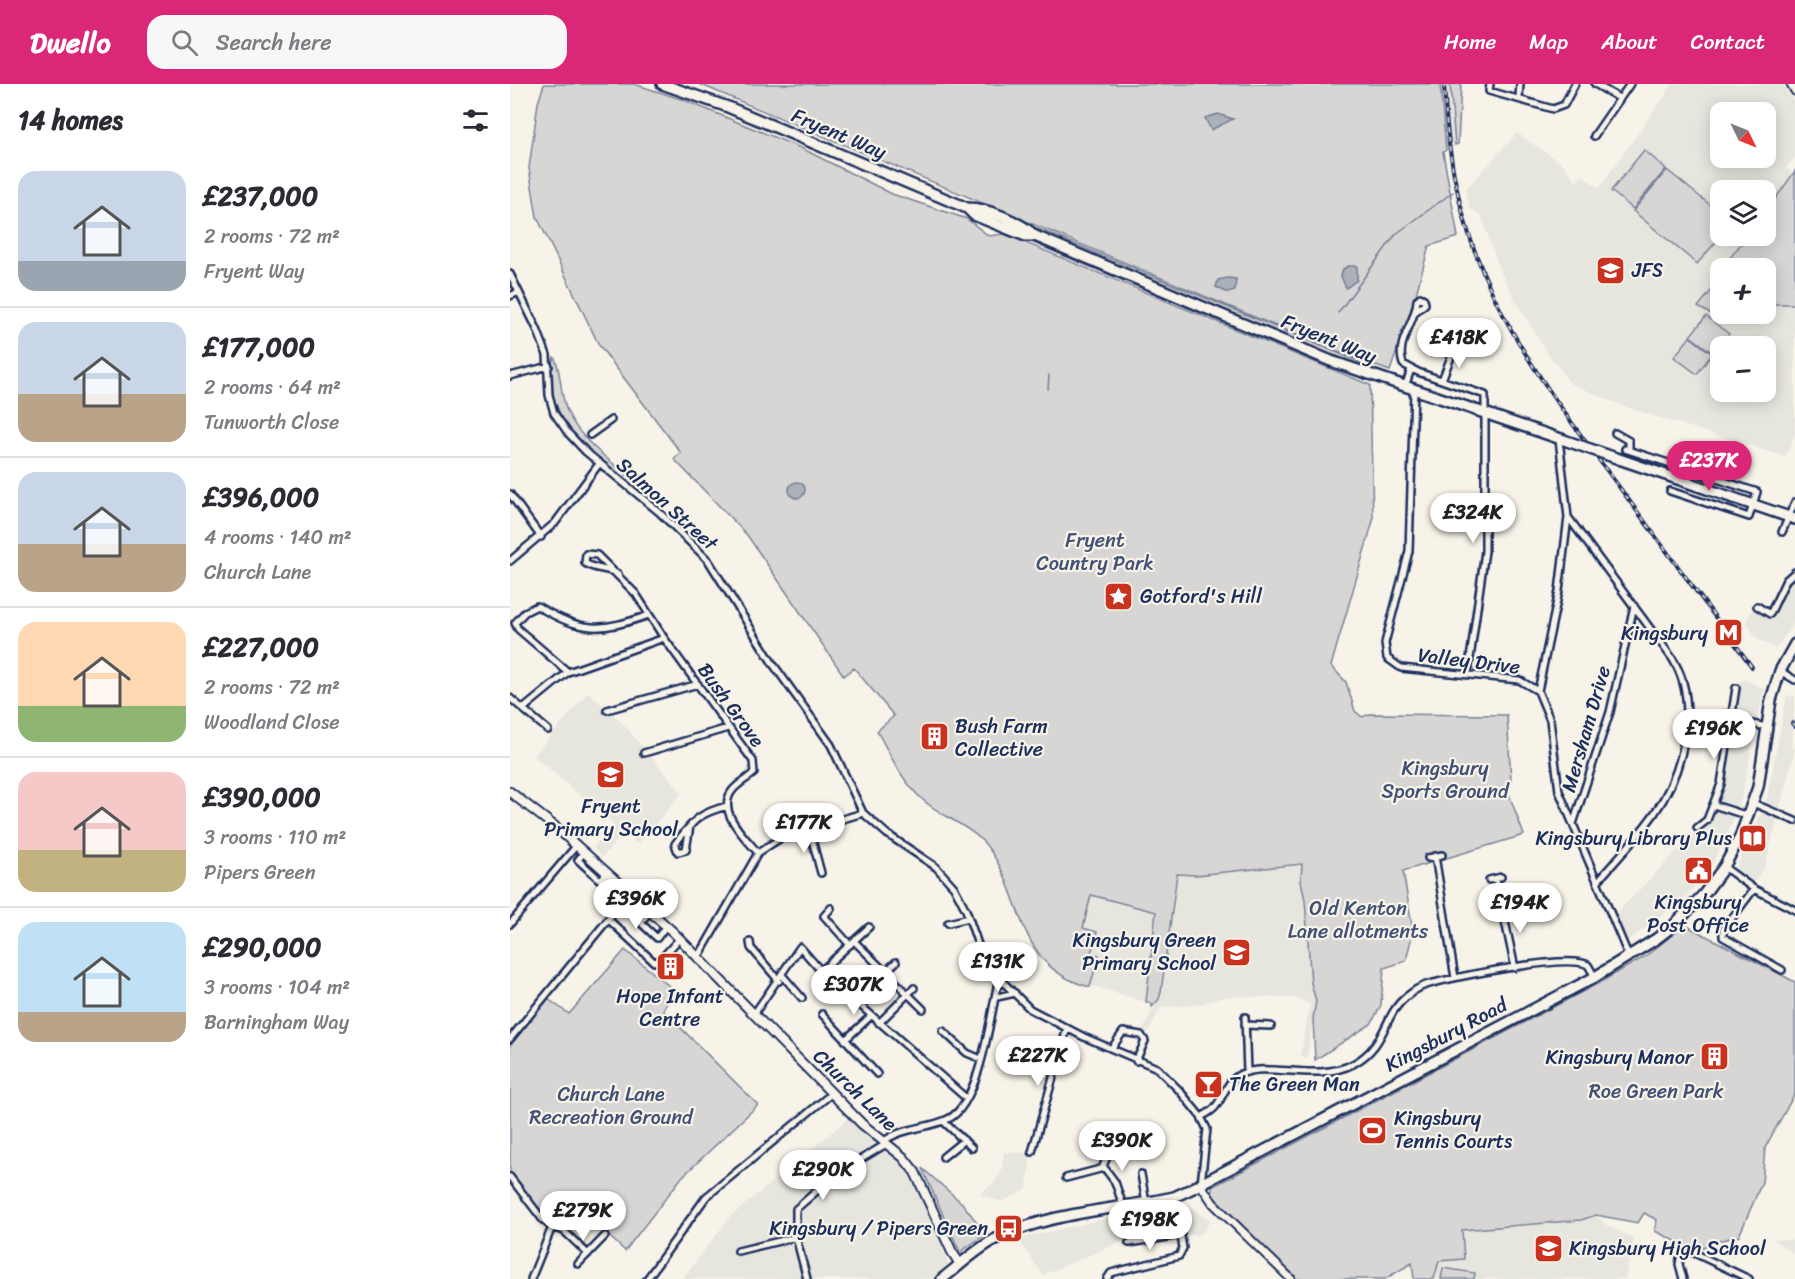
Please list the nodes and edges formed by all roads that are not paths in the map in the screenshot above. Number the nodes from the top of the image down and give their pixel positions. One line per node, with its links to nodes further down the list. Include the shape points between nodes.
1 (662, 84): 21 (main road, Fryent Way, via 718,103 967,208 974,215 1035,236 1331,361)
2 (1490, 84): 9 (street, via 1489,91)
3 (1520, 84): 9 (street)
4 (1575, 84): 9 (street, via 1564,105 1553,109)
5 (1595, 84): 10 (street)
6 (1630, 84): 10 (street)
7 (1791, 84): 8 (street)
8 (1795, 91)
9 (1519, 97)
10 (1619, 98): 11 (street)
11 (1594, 136)
12 (510, 274): 13 (street, Salmon Street)
13 (519, 292): 14 (street); 17 (street, Salmon Street)
14 (510, 296)
15 (1415, 312): 18 (street, via 1400,355 1403,364)
16 (1454, 349): 20 (street)
17 (549, 366): 19 (street); 29 (street, Salmon Street, via 549,395 554,413)
18 (1411, 369): 20 (street); 21 (street)
19 (510, 376)
20 (1442, 380): 22 (street, via 1485,395)
21 (1409, 388): 22 (main road, Fryent Way); 48 (street, Valley Drive, via 1409,551 1384,651 1395,666)
22 (1485, 415): 26 (main road, Fryent Way); 48 (street, via 1484,569)
23 (611, 420): 25 (street)
24 (1616, 433): 27 (street, via 1629,441)
25 (590, 435)
26 (1561, 439): 28 (main road, Fryent Way, bridge); 34 (street)
27 (1627, 450): 28 (street); 33 (street, via 1757,492)
28 (1622, 460): 33 (main road, Fryent Way)
29 (600, 464): 37 (street); 65 (street, Salmon Street, via 659,512 708,560 773,664 831,745)
30 (1670, 491): 33 (street, via 1749,517)
31 (510, 494): 37 (street)
32 (1795, 502): 35 (street)
33 (1754, 504): 35 (main road, Fryent Way)
34 (1568, 517): 41 (street); 52 (street, via 1559,591)
35 (1792, 518): 36 (street)
36 (1782, 532)
37 (541, 537): 38 (street)
38 (510, 561)
39 (1795, 572): 42 (street, via 1786,580 1770,614)
40 (618, 574): 40 (street, Bush Grove, via 597,555 586,554 585,562 590,567); 43 (street, Bush Grove)
41 (1634, 606): 68 (street, Mersham Drive, via 1610,712); 78 (street, via 1680,671 1685,688 1682,750 1654,814)
42 (1757, 606)
43 (649, 615): 44 (street, Bush Grove); 47 (street, via 611,628 577,626 537,606 525,612 515,623 518,629)
44 (664, 638): 47 (street); 50 (street, Bush Grove)
45 (1795, 644): 46 (main road, Kingsbury Road)
46 (1780, 671): 49 (street); 57 (main road, Kingsbury Road)
47 (568, 672): 54 (street)
48 (1468, 673): 52 (street, Valley Drive, via 1519,680)
49 (1795, 680)
50 (698, 684): 55 (street); 58 (street, Bush Grove)
51 (1736, 688): 56 (street)
52 (1538, 691): 68 (street, Valley Drive, via 1550,720 1559,791)
53 (510, 698): 54 (street)
54 (523, 710): 59 (street)
55 (608, 710)
56 (1732, 720): 57 (street); 63 (street)
57 (1767, 727): 62 (main road, Kingsbury Road)
58 (729, 728): 60 (street); 64 (street, Bush Grove, via 755,768 731,792)
59 (548, 730)
60 (644, 753)
61 (512, 797): 72 (main road, Church Lane)
62 (1753, 803): 66 (main road, Kingsbury Road); 67 (street)
63 (1714, 805): 66 (street); 71 (street, via 1707,820)
64 (727, 806): 69 (street, via 703,812); 73 (street, via 729,815)
65 (863, 813): 70 (street); 84 (street, via 936,867 954,886)
66 (1748, 816): 75 (main road, Kingsbury Road)
67 (1795, 821)
68 (1573, 825): 78 (street, Valley Drive)
69 (690, 826): 69 (street, via 675,844 678,852 686,850)
70 (809, 828): 73 (street, via 782,837); 76 (street)
71 (1697, 828)
72 (576, 845): 80 (main road, Church Lane); 87 (street)
73 (758, 853): 93 (street)
74 (1442, 855): 103 (street, via 1432,857)
75 (1724, 867): 79 (street); 94 (main road, Kingsbury Road, via 1684,915)
76 (821, 873)
77 (1495, 879): 96 (street)
78 (1598, 881): 94 (street, Valley Drive)
79 (1754, 889): 82 (street); 97 (street, via 1723,937)
80 (629, 894): 83 (main road, Church Lane); 85 (street)
81 (831, 908): 92 (street, via 824,916)
82 (1795, 910)
83 (649, 911): 88 (main road, Church Lane); 88 (street, via 641,923 643,928 657,938)
84 (969, 918): 86 (street); 102 (street, via 980,950)
85 (608, 919): 90 (street, via 654,962); 119 (street)
86 (948, 923)
87 (510, 924)
88 (666, 926): 90 (main road, Church Lane)
89 (869, 927): 92 (street)
90 (680, 938): 93 (main road, Church Lane)
91 (750, 942): 101 (street)
92 (852, 943): 98 (street); 99 (street)
93 (699, 956): 110 (main road, Church Lane)
94 (1629, 957): 100 (main road, Kingsbury Road)
95 (896, 962): 99 (street)
96 (1515, 968): 100 (street, via 1583,962); 103 (street)
97 (1782, 970)
98 (821, 971): 101 (street, via 800,947); 112 (street)
99 (885, 972): 106 (street)
100 (1595, 976): 140 (main road, Kingsbury Road)
101 (781, 978): 108 (street); 110 (street)
102 (999, 978): 105 (street); 107 (street)
103 (1455, 978): 124 (street, via 1423,986 1405,997 1381,1040 1353,1064 1325,1073)
104 (914, 988): 106 (street)
105 (1015, 993): 107 (street); 117 (street, via 1030,1009)
106 (908, 994): 109 (street); 114 (street)
107 (997, 997): 122 (street)
108 (802, 998)
109 (923, 1009)
110 (754, 1014): 126 (main road, Church Lane)
111 (822, 1014): 120 (street)
112 (871, 1016): 114 (street); 120 (street)
113 (1245, 1017): 115 (street)
114 (879, 1023): 127 (street)
115 (1245, 1025): 116 (street); 124 (street)
116 (1271, 1026)
117 (1067, 1028): 121 (street); 134 (street)
118 (943, 1031): 122 (street, via 967,1053)
119 (510, 1039)
120 (845, 1040): 125 (street)
121 (1112, 1048): 123 (street); 123 (street, via 1124,1032 1141,1035 1145,1041)
122 (981, 1059): 127 (street)
123 (1136, 1061): 128 (street, via 1157,1068)
124 (1247, 1072): 128 (street, via 1230,1082 1216,1107)
125 (877, 1074)
126 (831, 1094): 132 (main road, Church Lane); 155 (street, via 706,1197)
127 (966, 1098): 129 (street, via 956,1114)
128 (1201, 1117): 140 (street, via 1207,1129)
129 (943, 1121): 131 (street); 132 (street, via 895,1134)
130 (1115, 1139): 136 (street)
131 (964, 1140): 133 (street); 135 (street)
132 (885, 1143): 147 (street, via 835,1175 796,1209); 152 (main road, Church Lane, via 915,1172)
133 (972, 1148)
134 (1032, 1152)
135 (943, 1157)
136 (1104, 1168): 139 (street); 143 (street, via 1115,1182)
137 (1142, 1174): 142 (street)
138 (510, 1178): 144 (street)
139 (1066, 1178)
140 (1201, 1185): 141 (main road, Kingsbury Road); 153 (street, via 1219,1210)
141 (1174, 1197): 142 (main road, Kingsbury Road); 145 (street)
142 (1146, 1203): 143 (main road, Kingsbury Road)
143 (1123, 1206): 152 (main road, Kingsbury Road, via 1014,1232 993,1241)
144 (552, 1227): 150 (street, via 564,1231); 154 (street)
145 (1181, 1235): 148 (street); 158 (street, via 1183,1248 1179,1256 1110,1273)
146 (605, 1236): 150 (street)
147 (796, 1238): 149 (street); 156 (street)
148 (1129, 1243)
149 (738, 1251)
150 (588, 1254): 151 (street)
151 (578, 1264)
152 (957, 1271): 157 (main road, Kingsbury Road)
153 (1286, 1277)
154 (531, 1279)
155 (647, 1279)
156 (807, 1279)
157 (942, 1279)
158 (1107, 1279)
159 (1683, 1279): 160 (street, via 1679,1264 1681,1254 1688,1250)
160 (1749, 1279)

